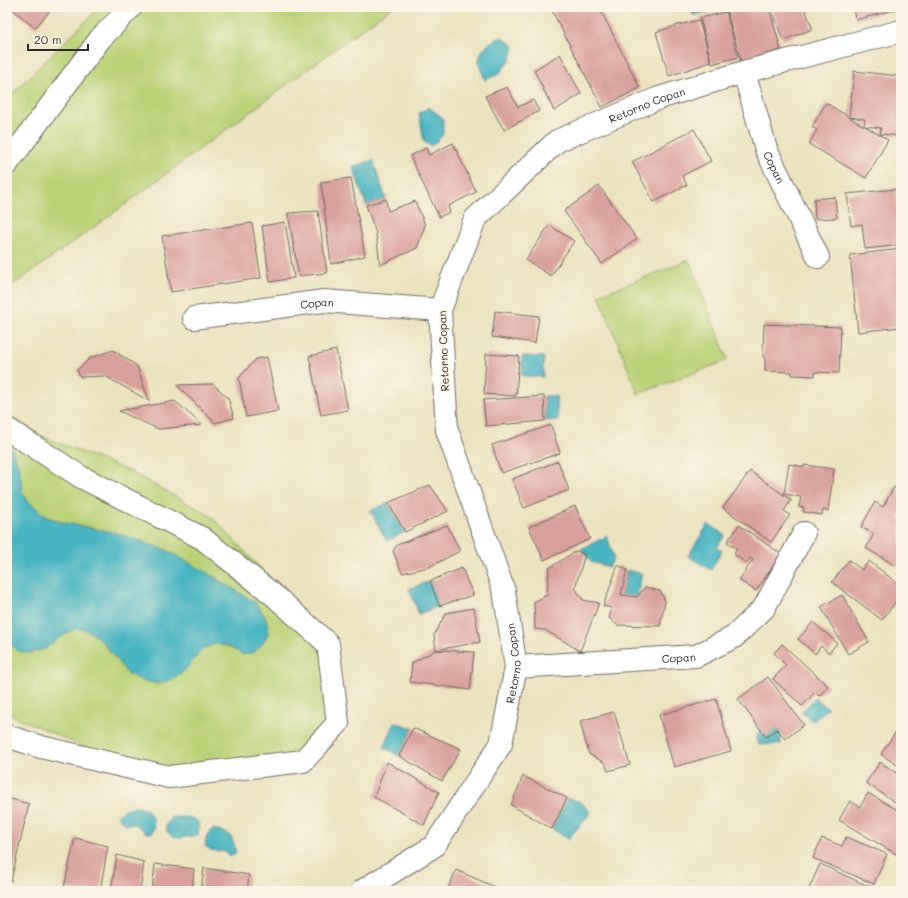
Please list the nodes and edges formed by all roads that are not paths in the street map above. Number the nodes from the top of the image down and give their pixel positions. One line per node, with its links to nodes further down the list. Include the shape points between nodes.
1 (131, 7): 4 (street, via 100,39)
2 (901, 31): 3 (street, Retorno Copan)
3 (744, 72): 5 (street, Copan, via 766,149); 6 (street, Retorno Copan, via 659,98 557,141 474,219)
4 (7, 164)
5 (818, 257)
6 (440, 310): 7 (street, Copan, via 324,301); 10 (street, Retorno Copan, via 447,430 504,590)
7 (194, 318)
8 (7, 429): 11 (street, via 81,477 202,538 276,597 328,644 338,724 303,761 169,777 41,747)
9 (804, 533): 10 (street, Copan, via 764,608 734,637 696,656)
10 (516, 667): 12 (street, Retorno Copan, via 501,744 434,846)
11 (7, 736)
12 (362, 891)

